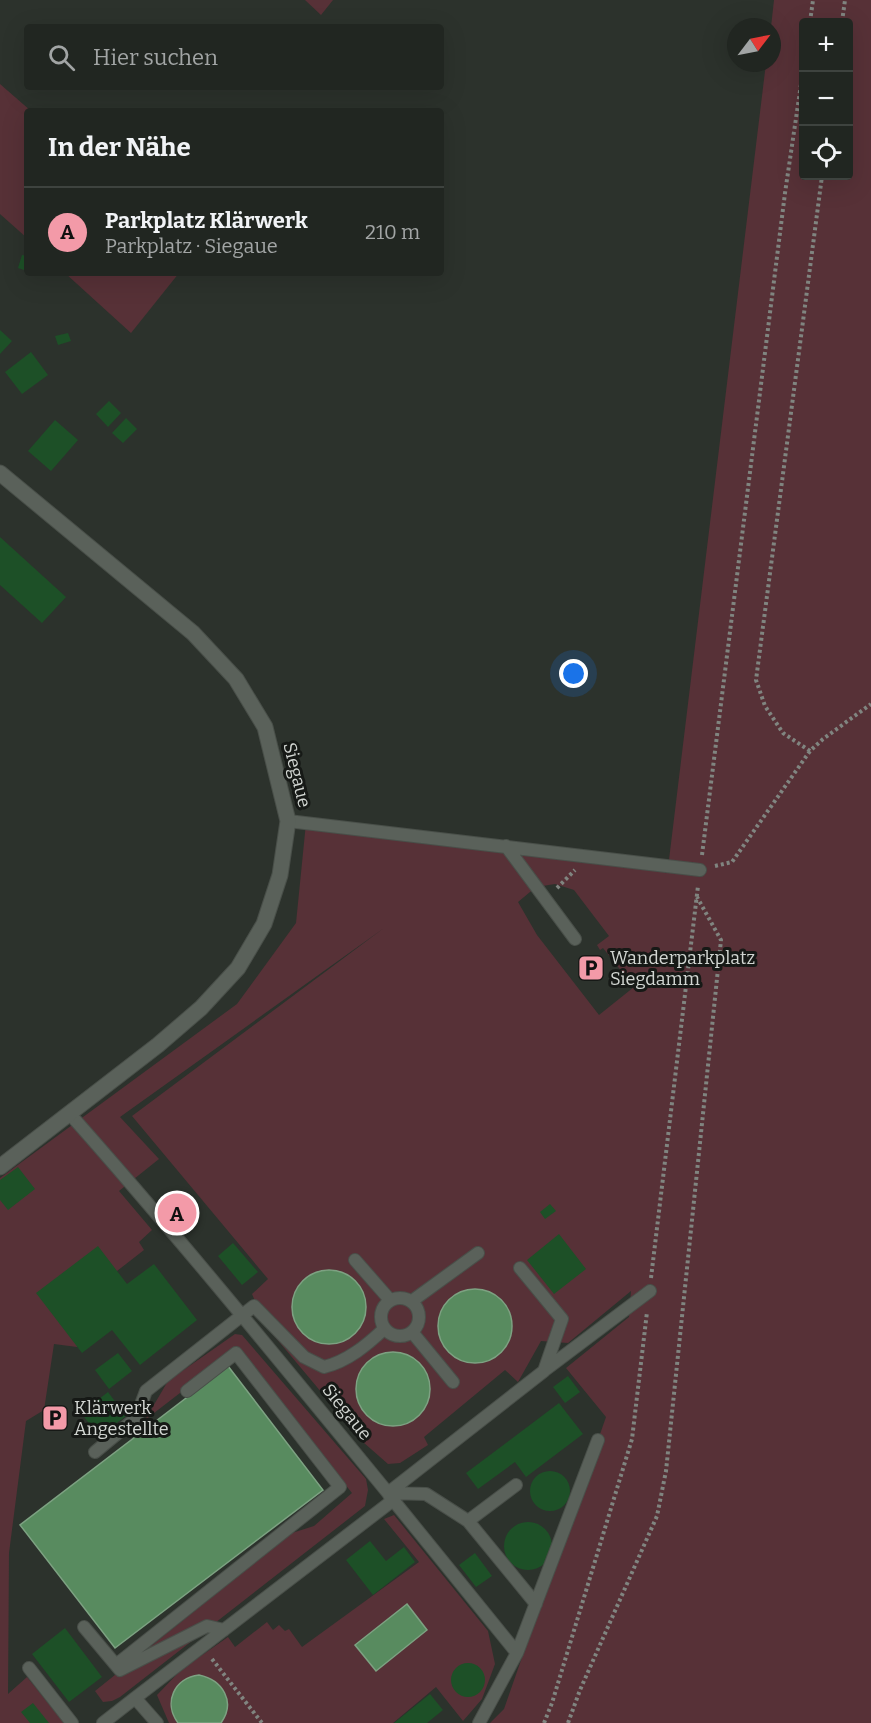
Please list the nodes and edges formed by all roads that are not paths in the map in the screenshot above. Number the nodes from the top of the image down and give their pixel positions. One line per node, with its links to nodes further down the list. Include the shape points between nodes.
1 (0, 473): 2 (street, Siegaue, via 193,633 236,679 265,727)
2 (288, 821): 3 (lane); 6 (street, Siegaue, via 280,875 264,924 238,968 201,1008 158,1045)
3 (506, 846): 4 (lane); 5 (lane)
4 (700, 870)
5 (574, 939)
6 (69, 1113): 7 (street, Siegaue); 14 (lane, Siegaue)
7 (0, 1167)
8 (478, 1253): 13 (lane)
9 (355, 1260): 12 (lane)
10 (520, 1268): 17 (lane, via 562,1319)
11 (650, 1291): 17 (lane)
12 (390, 1300): 13 (lane, via 401,1297); 15 (lane, via 383,1308)
13 (412, 1301): 16 (lane, via 419,1311 419,1323)
14 (243, 1316): 15 (lane, via 254,1306 304,1357 324,1367 339,1363); 21 (lane, via 146,1391 136,1418); 23 (lane, Siegaue)
15 (384, 1329): 16 (lane, via 398,1336)
16 (412, 1332): 18 (lane)
17 (544, 1371): 23 (lane)
18 (453, 1382)
19 (187, 1391): 29 (lane, via 236,1353 340,1487)
20 (598, 1440): 25 (lane)
21 (95, 1452)
22 (516, 1485): 24 (lane)
23 (390, 1497): 24 (lane, via 426,1494); 27 (lane); 28 (lane, Siegaue)
24 (468, 1521): 25 (lane)
25 (536, 1604): 28 (lane)
26 (84, 1628): 29 (lane)
27 (224, 1630): 29 (lane, via 207,1626 120,1670); 31 (lane)
28 (517, 1653): 35 (lane)
29 (116, 1665)
30 (28, 1668): 32 (lane)
31 (135, 1698): 33 (lane); 34 (lane)
32 (72, 1723)
33 (103, 1723)
34 (157, 1723)
35 (479, 1723)

